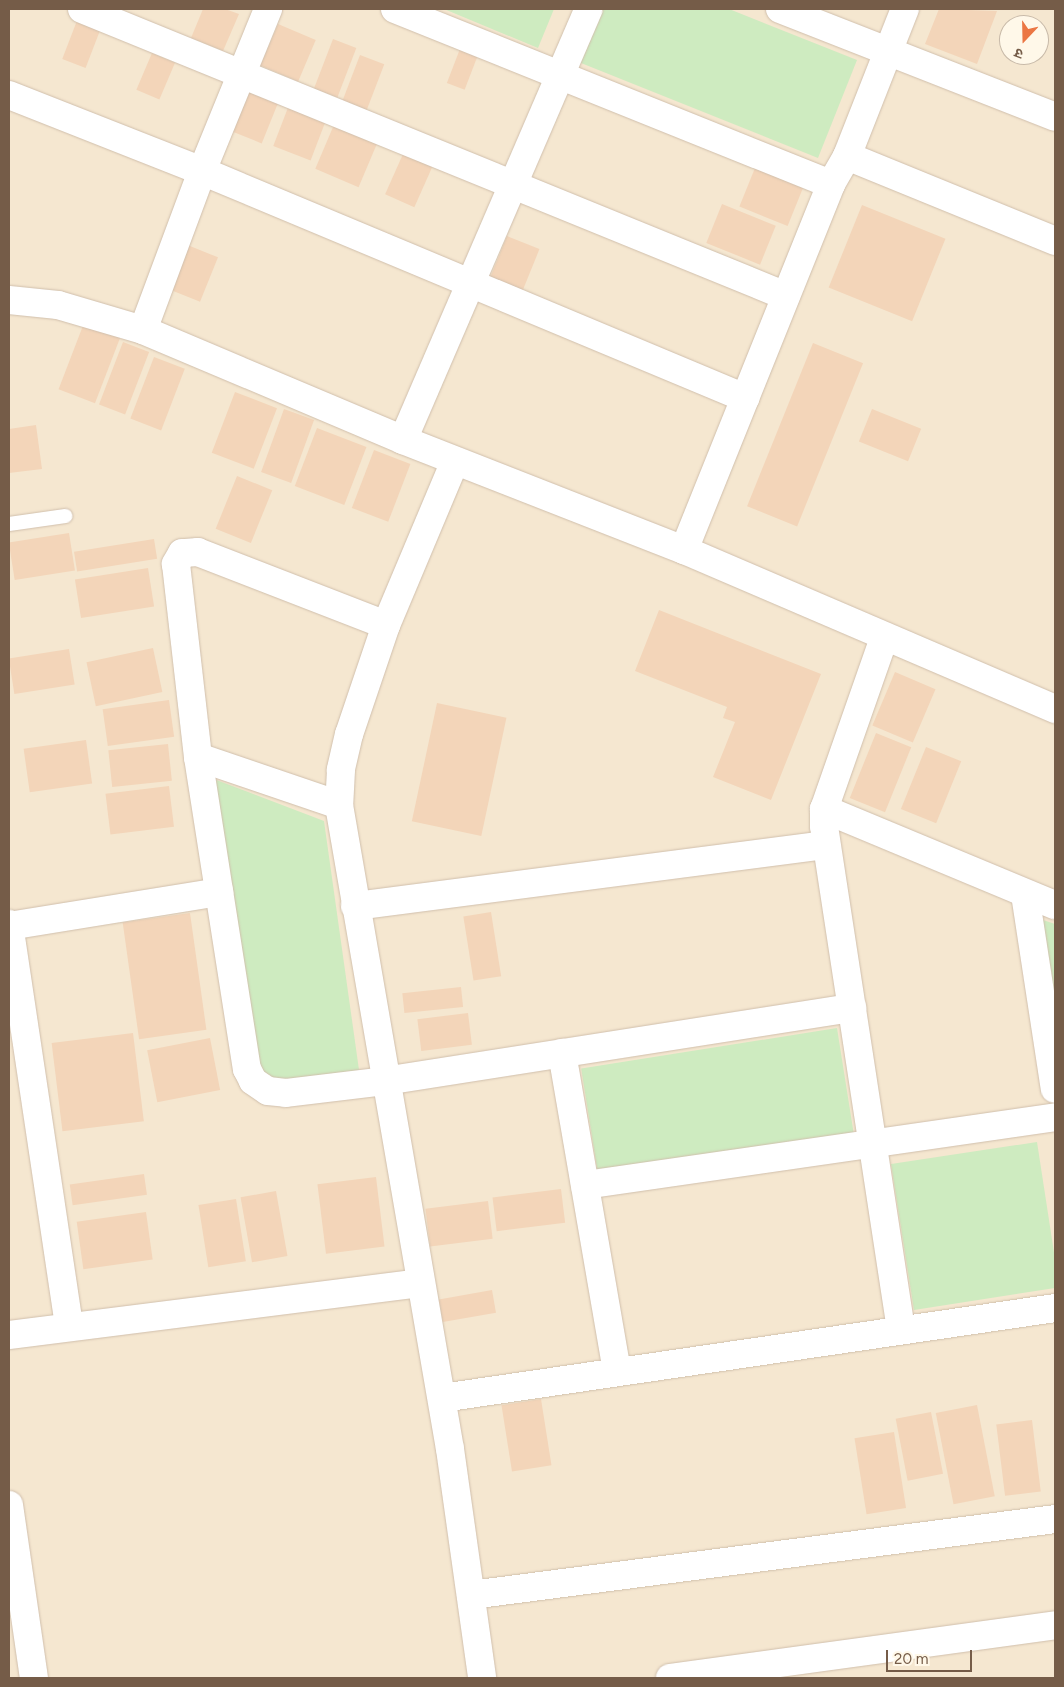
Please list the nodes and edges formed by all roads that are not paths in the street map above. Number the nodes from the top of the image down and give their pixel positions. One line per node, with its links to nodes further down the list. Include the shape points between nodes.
1 (82, 9): 8 (street)
2 (268, 9): 8 (street)
3 (395, 9): 9 (street)
4 (589, 9): 9 (street)
5 (780, 9): 7 (street)
6 (905, 9): 7 (street)
7 (890, 51): 11 (street); 12 (street)
8 (242, 74): 13 (street); 14 (street)
9 (559, 74): 14 (street); 15 (street)
10 (9, 95): 13 (street)
11 (1055, 117)
12 (847, 156): 15 (street); 16 (street)
13 (202, 171): 17 (street); 20 (street)
14 (512, 184): 17 (street); 18 (street)
15 (831, 184): 18 (street)
16 (1055, 242)
17 (472, 283): 21 (street); 22 (street)
18 (786, 296): 21 (street)
19 (9, 297): 20 (street, via 58,305)
20 (143, 330): 22 (street)
21 (745, 398): 26 (street)
22 (403, 440): 23 (street)
23 (455, 461): 26 (street); 27 (street)
24 (65, 516): 25 (lane)
25 (9, 524)
26 (684, 550): 28 (street)
27 (386, 625): 30 (street, via 198,552 182,552 176,564); 31 (street, via 349,734 341,770)
28 (884, 638): 29 (street); 32 (street)
29 (1055, 709)
30 (198, 757): 31 (street); 34 (street)
31 (339, 805): 37 (street)
32 (824, 809): 33 (street); 35 (street)
33 (826, 845): 37 (street); 39 (street)
34 (219, 892): 38 (street); 41 (street, via 247,1069 253,1081 268,1091 286,1093)
35 (1025, 894): 36 (street); 42 (street)
36 (1055, 905)
37 (355, 906): 41 (street)
38 (9, 925): 48 (street)
39 (852, 1008): 40 (street); 44 (street)
40 (562, 1053): 41 (street); 45 (street)
41 (385, 1082): 46 (street)
42 (1055, 1089)
43 (1055, 1117): 44 (street)
44 (873, 1145): 45 (street); 49 (street)
45 (585, 1185): 51 (street)
46 (420, 1284): 48 (street); 52 (street)
47 (1055, 1308): 49 (street)
48 (69, 1327): 50 (street)
49 (901, 1330): 51 (street)
50 (9, 1335)
51 (617, 1371): 52 (street)
52 (442, 1398): 55 (street)
53 (9, 1505): 57 (street)
54 (1055, 1519): 55 (street)
55 (471, 1595): 58 (street)
56 (1055, 1625): 59 (street)
57 (34, 1678)
58 (482, 1678)
59 (670, 1678)

